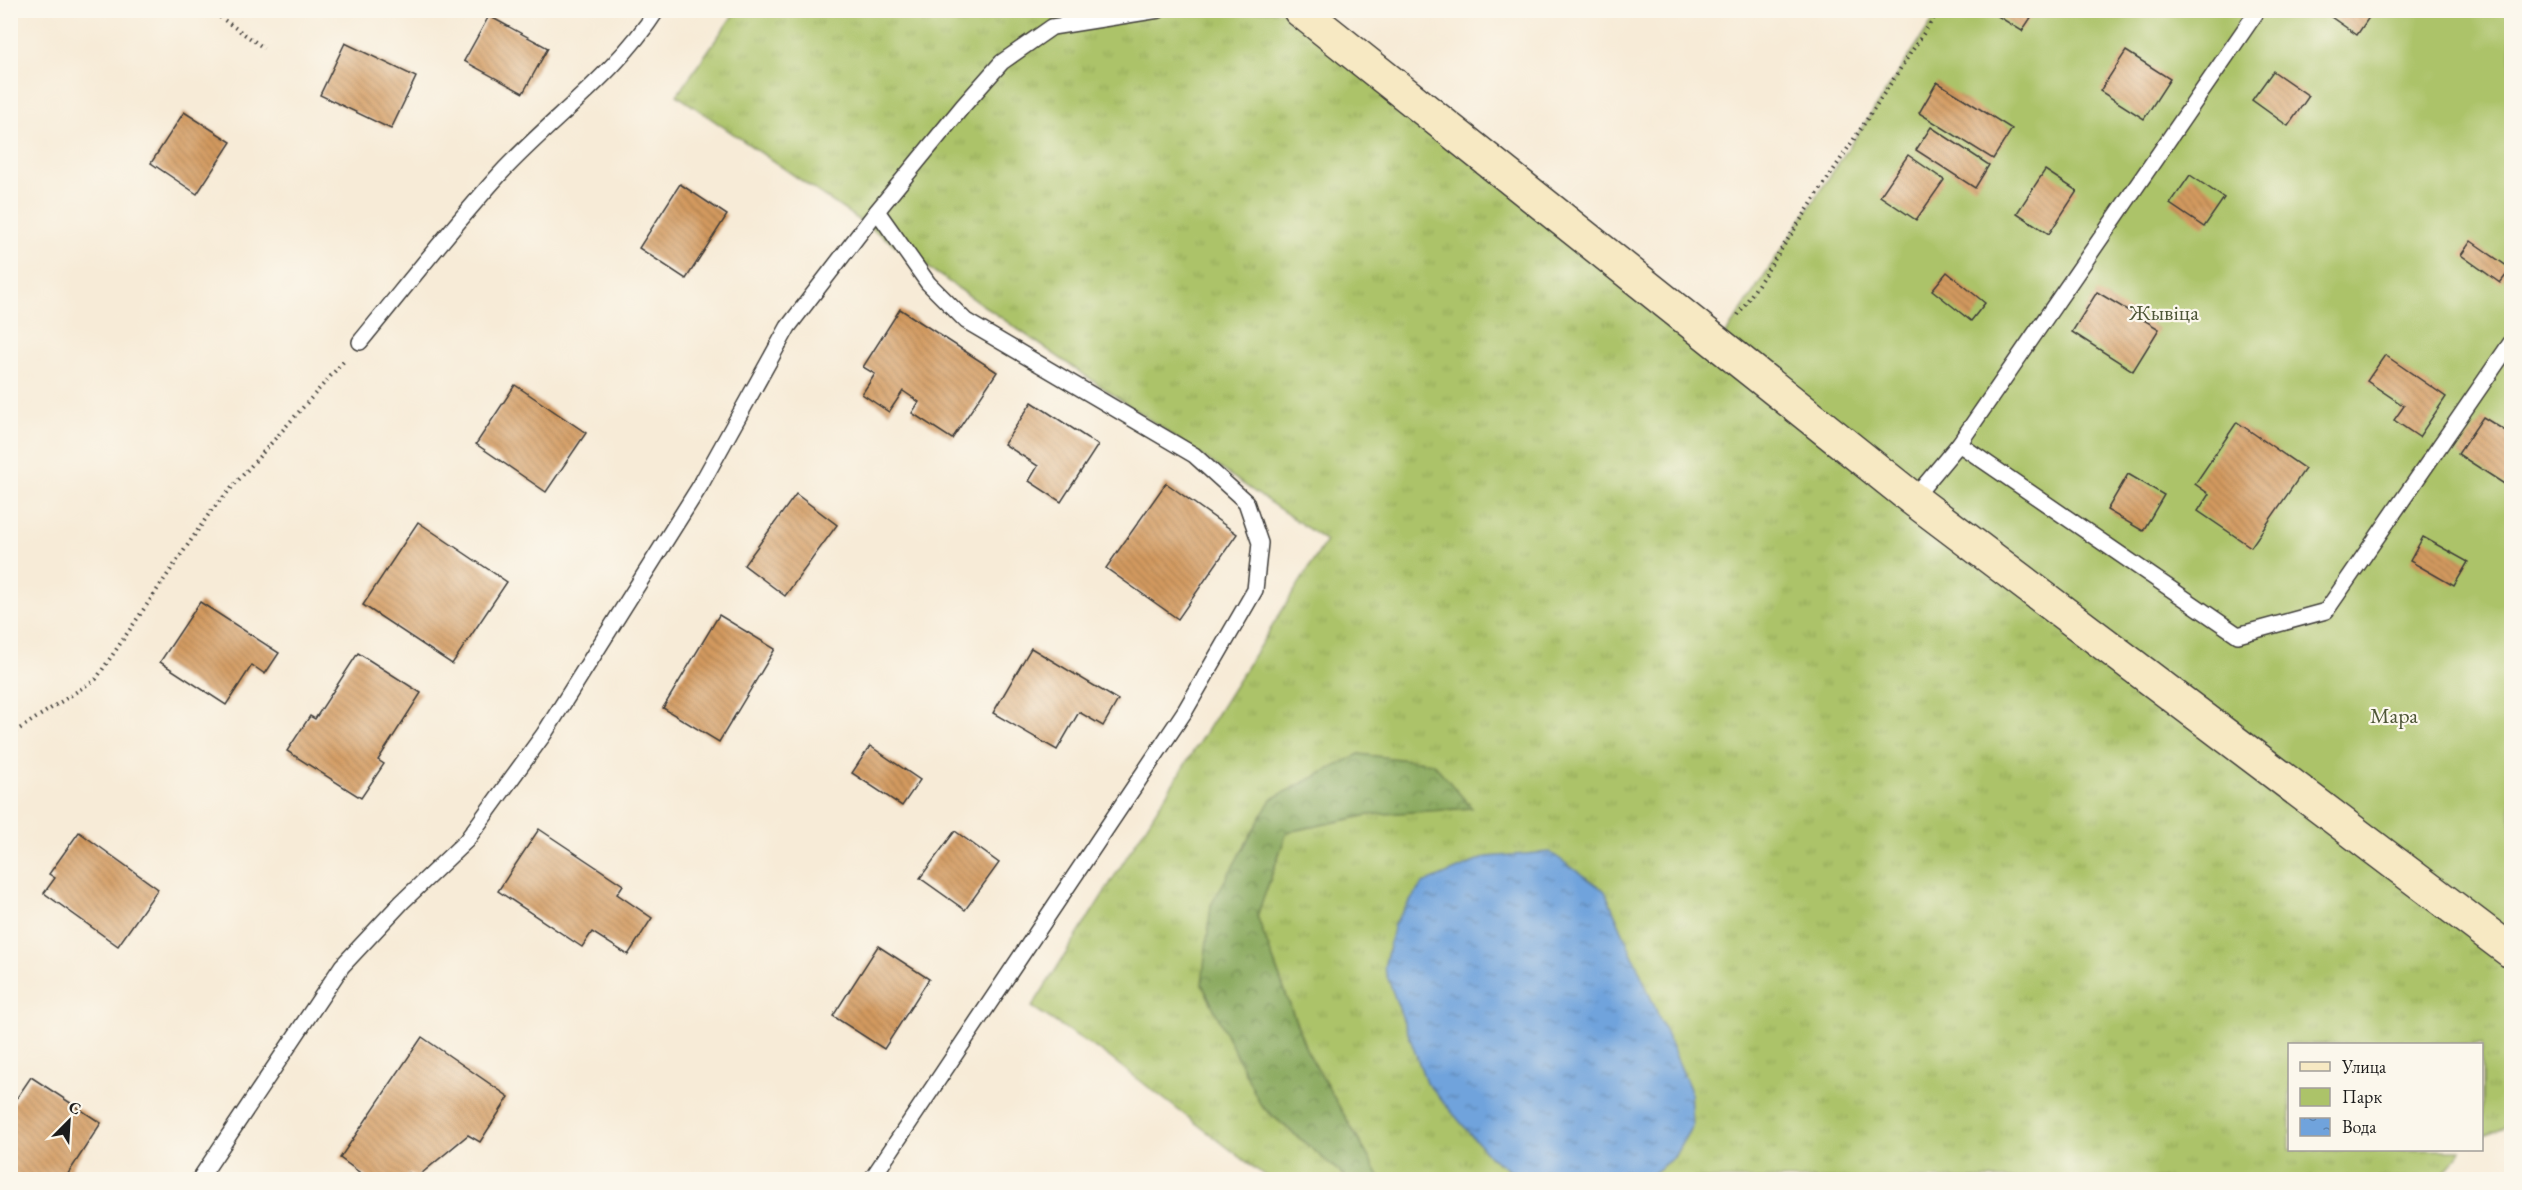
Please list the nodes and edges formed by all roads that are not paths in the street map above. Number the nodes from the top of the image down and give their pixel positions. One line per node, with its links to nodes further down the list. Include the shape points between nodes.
1 (657, 10): 8 (lane, via 645,29 563,116 501,174)
2 (1159, 10): 5 (lane)
3 (1300, 10): 10 (street)
4 (2258, 10): 9 (lane)
5 (1133, 12): 6 (lane, via 1052,27 1002,62)
6 (877, 211): 12 (lane, via 788,327 700,486 543,734 466,841 342,966); 13 (lane, via 928,283 966,321 1194,455 1246,502 1260,543 1255,590 1185,711)
7 (2511, 341): 9 (lane, via 2326,611 2238,635)
8 (360, 342)
9 (1959, 444): 10 (lane)
10 (1913, 499): 11 (street)
11 (2511, 952)
12 (200, 1179)
13 (871, 1179)

